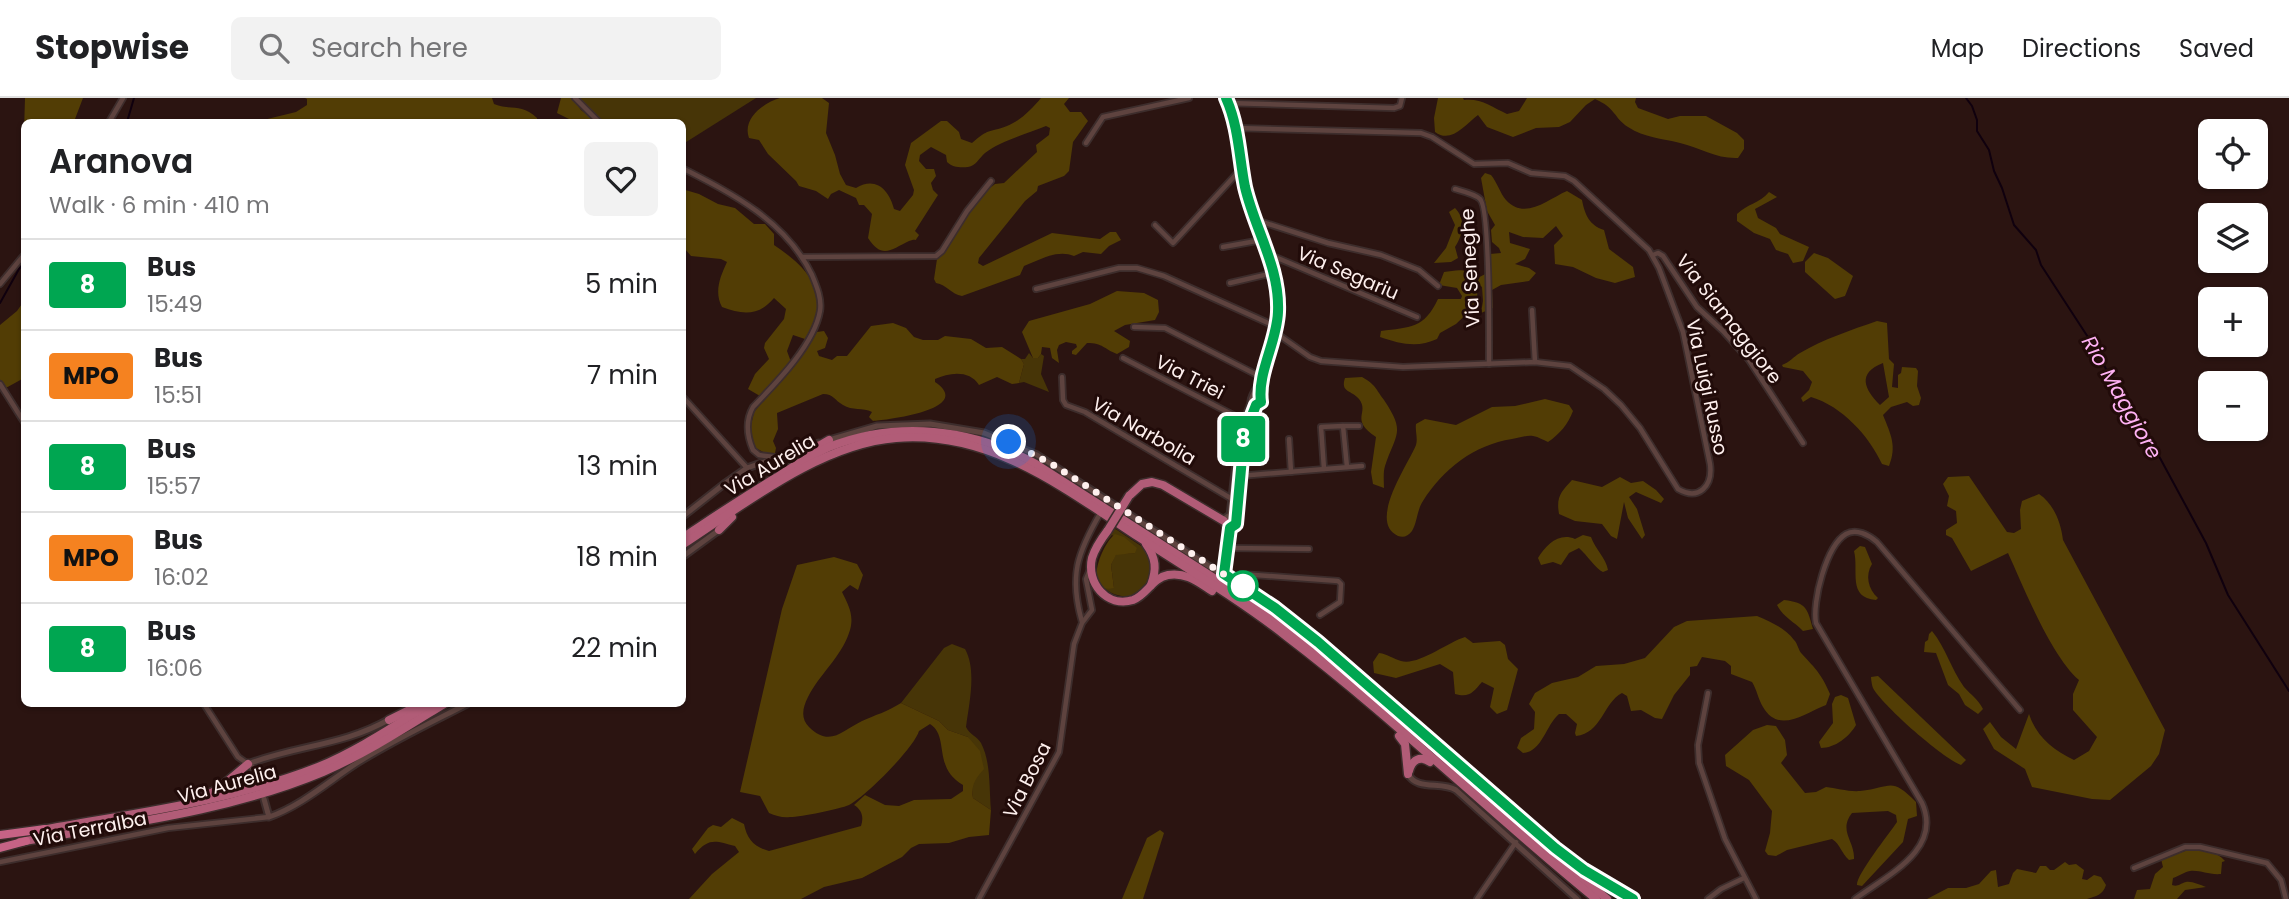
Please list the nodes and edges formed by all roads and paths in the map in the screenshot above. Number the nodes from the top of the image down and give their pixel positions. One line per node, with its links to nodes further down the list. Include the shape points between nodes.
1 (123, 98): 6 (street)
2 (575, 98): 7 (street)
3 (1189, 98): 9 (street, via 1102,117)
4 (1402, 98): 5 (street, via 1396,108)
5 (1227, 100): 8 (street)
6 (111, 119)
7 (597, 119)
8 (1237, 128): 10 (street); 19 (street, Via Luigi Russo, via 1419,132 1474,164 1507,163 1531,173 1567,177)
9 (1086, 144)
10 (1242, 168): 14 (street); 15 (street, via 1173,243)
11 (686, 170): 20 (street, via 765,216)
12 (992, 181): 20 (street, via 936,256)
13 (1455, 189): 37 (street, Via Seneghe, via 1480,199 1483,205)
14 (1256, 220): 16 (street); 25 (street, via 1381,255 1419,270)
15 (1155, 225)
16 (1263, 240): 17 (street); 18 (street)
17 (1223, 247)
18 (1268, 254): 22 (street); 28 (street, Via Segariu)
19 (1653, 255): 36 (street, Via Luigi Russo, via 1685,342 1711,469 1704,489 1678,489 1636,423 1604,389 1570,366); 49 (street, Via Siamaggiore, via 1663,256 1701,311 1741,351)
20 (801, 257): 50 (street, via 820,295 818,317 796,358 753,407 749,420 753,451)
21 (21, 259): 23 (street)
22 (1274, 273): 24 (street); 30 (street)
23 (0, 284)
24 (1230, 284)
25 (1438, 286)
26 (1036, 289): 30 (street, Via Luigi Russo, via 1119,268 1137,268 1168,277)
27 (1532, 310): 36 (street)
28 (1417, 317)
29 (1134, 327): 39 (street, via 1165,328)
30 (1276, 330): 31 (street, Via Luigi Russo); 39 (street)
31 (1284, 339): 32 (street); 33 (street, Via Luigi Russo)
32 (1284, 348)
33 (1297, 348): 35 (street); 37 (street, Via Luigi Russo, via 1321,361 1403,367)
34 (1123, 358): 44 (street, Via Triei)
35 (1300, 358)
36 (1535, 362): 37 (street, Via Luigi Russo)
37 (1489, 364)
38 (1062, 377): 57 (street, Via Narbolia, via 1066,405)
39 (1263, 378): 42 (street, via 1257,395 1250,398)
40 (0, 384): 43 (street)
41 (686, 400): 53 (street)
42 (1253, 404): 44 (street); 56 (street)
43 (21, 417)
44 (1243, 420): 57 (street)
45 (1343, 426): 46 (street); 52 (street); 54 (street, via 1321,427)
46 (1359, 426)
47 (1289, 439): 55 (street)
48 (829, 440): 50 (street); 63 (highway); 71 (street, via 866,428 909,424 958,427 996,437 1037,455)
49 (1803, 443)
50 (774, 457): 53 (street)
51 (1362, 466): 52 (street)
52 (1347, 467): 54 (street)
53 (747, 468): 60 (street)
54 (1324, 468): 55 (street)
55 (1291, 472): 56 (street)
56 (1239, 476): 61 (street)
57 (1232, 499): 61 (street)
58 (750, 502): 59 (highway, Via Aurelia, via 839,451 876,441 928,437 1002,454); 62 (highway); 66 (highway, Via Aurelia)
59 (1101, 512): 65 (highway, Via Aurelia); 76 (street, Via Bosa, via 1076,565)
60 (686, 514)
61 (1230, 521): 67 (street); 70 (highway, bridge, via 1159,483 1142,484 1129,496 1094,553)
62 (719, 530): 69 (street)
63 (686, 533)
64 (686, 534): 107 (highway, Via Aurelia, via 803,461 852,440 917,430 998,446 1056,477 1272,618 1434,748)
65 (1142, 539): 73 (highway); 74 (highway, via 1155,561); 77 (highway, Via Aurelia, via 1274,627)
66 (686, 542)
67 (1227, 548): 68 (street); 71 (street)
68 (1309, 549)
69 (686, 554)
70 (1091, 566): 74 (highway, via 1097,588 1114,600 1135,599); 76 (street, Via Bosa, via 1086,579 1092,610)
71 (1224, 574): 108 (street, via 1318,642 1555,848)
72 (1241, 574): 75 (street, via 1338,580 1340,602)
73 (1187, 575): 74 (highway, via 1167,575); 77 (highway)
74 (1151, 585)
75 (1320, 615)
76 (1082, 623): 103 (street, Via Bosa, via 1070,667 1062,744)
77 (1328, 670): 79 (highway, Via Aurelia)
78 (1708, 693): 102 (street, via 1698,760 1725,839)
79 (1371, 706): 91 (highway, via 1404,741); 93 (highway, Via Aurelia)
80 (206, 707): 90 (street, via 238,757)
81 (409, 707): 87 (street)
82 (416, 707): 87 (highway)
83 (424, 707): 95 (highway, Via Aurelia, via 320,766 252,790)
84 (439, 707): 89 (highway, Via Aurelia)
85 (461, 707): 88 (street)
86 (2020, 710): 111 (street, via 1875,540 1854,532 1841,538 1817,593 1816,623 1922,803 1927,825 1923,844 1914,855)
87 (389, 720): 90 (street, via 354,737)
88 (384, 747): 89 (highway); 96 (street)
89 (340, 763): 99 (highway, Via Aurelia, via 232,802)
90 (248, 764): 92 (street); 95 (highway, via 217,790)
91 (1408, 774): 93 (highway, via 1413,761 1422,758); 98 (street, via 1417,783 1456,790)
92 (259, 783)
93 (1459, 783): 106 (highway, Via Aurelia)
94 (264, 799): 96 (street)
95 (172, 807): 97 (highway, Via Aurelia)
96 (269, 817): 100 (street, Via Terralba, via 168,828)
97 (0, 836)
98 (1516, 842): 104 (street); 105 (street)
99 (0, 847)
100 (0, 862)
101 (2134, 868): 112 (street, via 2190,846 2263,861 2281,880)
102 (1744, 878): 109 (street); 110 (street)
103 (979, 899)
104 (1476, 899)
105 (1577, 899)
106 (1596, 899)
107 (1607, 899)
108 (1633, 899)
109 (1708, 899)
110 (1756, 899)
111 (1855, 899)
112 (2286, 899)

